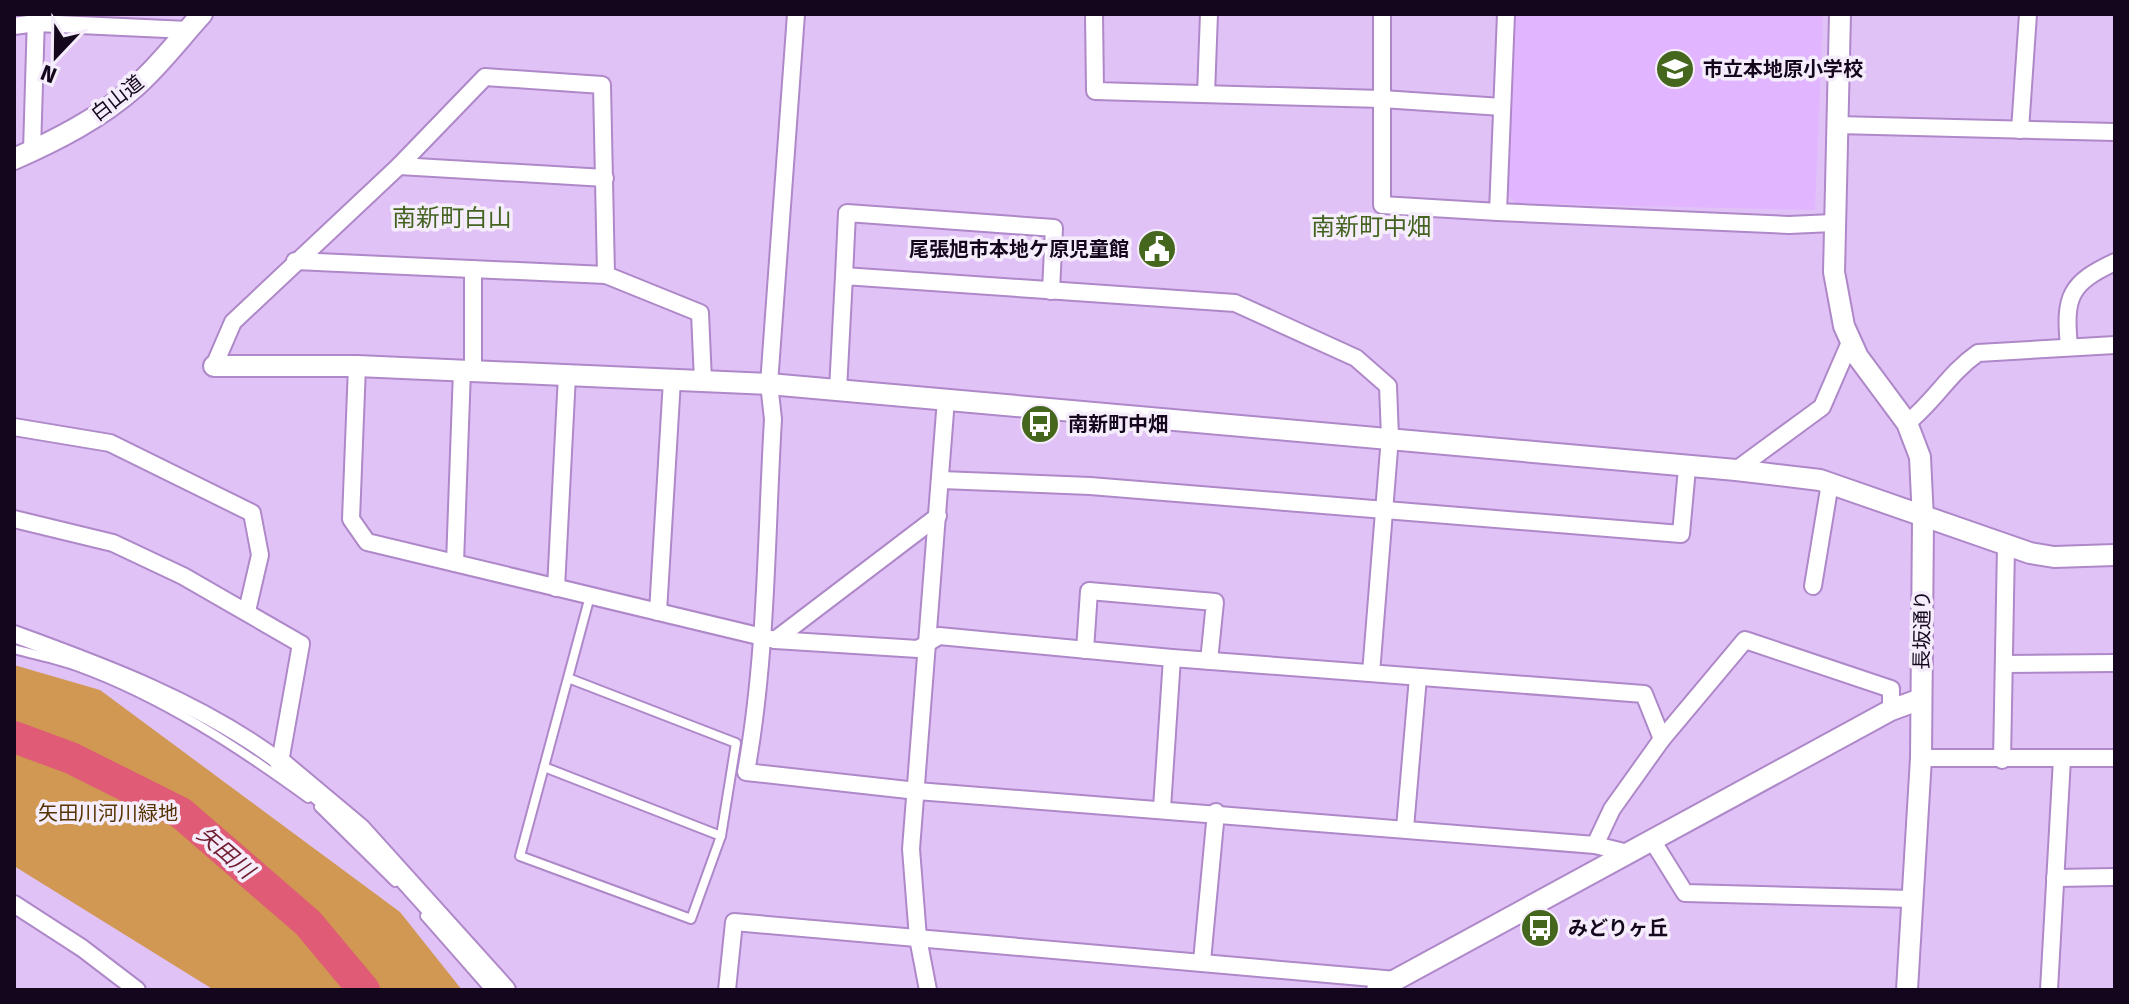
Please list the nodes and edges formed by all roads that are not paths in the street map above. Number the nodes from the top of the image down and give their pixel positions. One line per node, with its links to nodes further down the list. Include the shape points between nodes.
1 (202, 14): 11 (street, 白山道)
2 (796, 14): 38 (street)
3 (1094, 14): 12 (street, via 1095,91)
4 (1209, 14): 12 (street)
5 (1382, 14): 13 (street)
6 (1506, 14): 14 (street)
7 (1840, 14): 15 (street, 長坂通り)
8 (2028, 14): 16 (street)
9 (36, 18): 10 (street); 11 (street); 18 (street)
10 (14, 26)
11 (188, 30): 18 (street, 白山道, via 137,86 109,108)
12 (1206, 94): 13 (street)
13 (1382, 99): 14 (street); 21 (street, via 1382,205)
14 (1502, 107): 21 (street)
15 (1837, 125): 16 (street); 22 (street, 長坂通り)
16 (2020, 130): 17 (street)
17 (2115, 132)
18 (23, 155)
19 (399, 166): 20 (street); 20 (street, via 485,77 602,85); 23 (street)
20 (605, 178): 26 (street)
21 (1498, 212): 22 (street)
22 (1833, 223): 29 (street, 長坂通り, via 1834,272)
23 (295, 261): 25 (street); 32 (street, via 233,322)
24 (2115, 262): 31 (street, via 2086,275 2073,293 2066,315)
25 (473, 269): 26 (street); 34 (street)
26 (606, 275): 37 (street, via 700,313)
27 (844, 276): 28 (street); 28 (street, via 847,213 1054,228); 39 (street)
28 (1051, 291): 43 (street, via 1235,303 1356,358 1388,386)
29 (1851, 340): 41 (street, 長坂通り); 45 (street, via 1822,407)
30 (2115, 345): 31 (street)
31 (2069, 346): 41 (street, via 1978,353 1959,366)
32 (214, 366): 33 (street)
33 (357, 366): 34 (street); 54 (street, via 351,519 367,542)
34 (468, 371): 35 (street); 54 (street)
35 (567, 375): 36 (street); 56 (street)
36 (672, 380): 37 (street); 59 (street)
37 (703, 381): 38 (street)
38 (769, 384): 39 (street); 61 (street, via 773,419)
39 (838, 390): 40 (street)
40 (946, 399): 43 (street); 46 (street)
41 (1907, 423): 51 (street, 長坂通り, via 1920,457)
42 (14, 427): 58 (street, via 110,443 252,513 260,555)
43 (1390, 437): 44 (street); 48 (street)
44 (1687, 468): 45 (street); 48 (street, via 1681,534)
45 (1736, 470): 47 (street)
46 (941, 480): 48 (street, via 1090,486); 49 (street)
47 (1830, 483): 51 (street); 55 (street)
48 (1381, 512): 69 (street)
49 (938, 516): 61 (street); 62 (street)
50 (14, 519): 58 (street, via 113,543)
51 (1923, 519): 52 (street); 72 (street, 長坂通り)
52 (2006, 545): 53 (street, via 2054,557); 68 (street)
53 (2115, 555)
54 (455, 563): 56 (street)
55 (1813, 586)
56 (556, 588): 57 (street)
57 (590, 596): 59 (street); 71 (lane)
58 (247, 611): 79 (street, via 301,644)
59 (658, 612): 61 (street)
60 (14, 634): 79 (street, via 110,669)
61 (767, 638): 62 (street, via 918,649); 80 (street, via 754,729)
62 (929, 640): 64 (street, via 939,636); 82 (street)
63 (14, 649): 98 (lane, via 79,667 245,751 314,802 393,880)
64 (1085, 650): 65 (street); 66 (street, via 1089,591 1183,599 1215,602)
65 (1172, 658): 66 (street); 83 (street)
66 (1209, 661): 69 (street)
67 (2115, 663): 68 (street)
68 (2004, 664): 78 (street)
69 (1371, 673): 70 (street)
70 (1418, 677): 74 (street, via 1644,694); 85 (street)
71 (568, 678): 80 (lane, via 736,743); 81 (lane)
72 (1921, 699): 73 (street, 長坂通り); 75 (street)
73 (1891, 710): 74 (street, via 1891,689 1745,640); 87 (street, 長坂通り)
74 (1662, 739): 88 (street, via 1612,809)
75 (1921, 758): 78 (street); 92 (street)
76 (2115, 758): 77 (street)
77 (2062, 759): 78 (street); 91 (street)
78 (2002, 760)
79 (280, 762): 99 (street, via 360,829)
80 (740, 763): 82 (street, via 746,772); 86 (lane)
81 (544, 767): 86 (lane); 86 (lane, via 520,856 691,919)
82 (917, 791): 83 (street); 94 (street, via 911,849)
83 (1162, 808): 84 (street)
84 (1216, 812): 85 (street); 95 (street)
85 (1405, 828): 88 (street)
86 (721, 836)
87 (1652, 840): 89 (street, 長坂通り); 92 (street, via 1685,893)
88 (1595, 845): 89 (street)
89 (1628, 853): 96 (street, 長坂通り)
90 (2115, 877): 91 (street)
91 (2055, 878): 104 (street)
92 (1912, 899): 103 (street)
93 (14, 904): 97 (street)
94 (918, 938): 95 (street); 100 (street, via 734,922); 101 (street)
95 (1202, 961): 96 (street)
96 (1396, 980): 102 (street, 長坂通り)
97 (137, 990)
98 (490, 990)
99 (505, 990)
100 (727, 990)
101 (928, 990)
102 (1377, 990)
103 (1907, 990)
104 (2049, 990)

